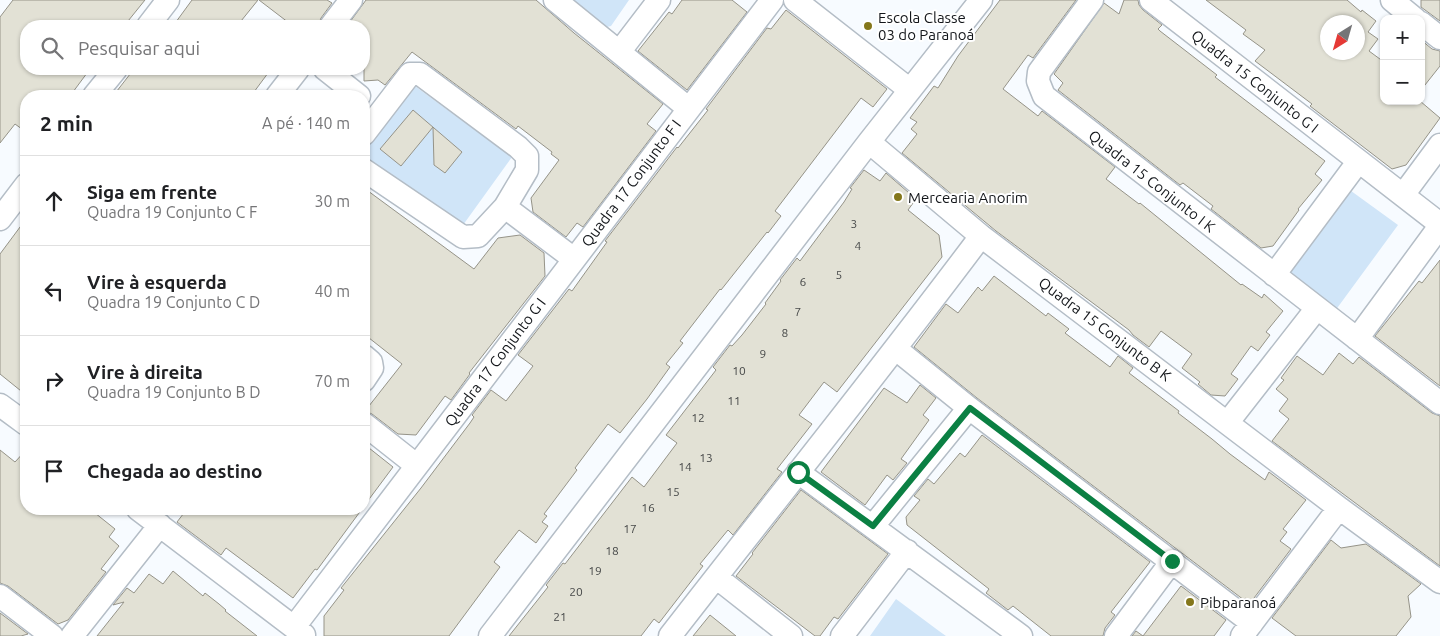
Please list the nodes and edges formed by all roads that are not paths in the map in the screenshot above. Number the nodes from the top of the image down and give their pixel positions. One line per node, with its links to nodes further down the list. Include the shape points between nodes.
1 (168, 0): 12 (street)
2 (351, 0): 13 (street)
3 (556, 0): 16 (street)
4 (658, 0): 16 (street)
5 (772, 0): 25 (street, Quadra 17 Conjunto F I)
6 (795, 0): 23 (street)
7 (980, 0): 23 (street)
8 (1092, 0): 37 (street, Quadra 15 Conjunto I K, via 1039,72 1038,81 1044,96)
9 (1151, 0): 28 (street, Quadra 15 Conjunto G I)
10 (1392, 0): 11 (street)
11 (1410, 15)
12 (153, 20)
13 (336, 20)
14 (1425, 27): 15 (street)
15 (1440, 38)
16 (620, 51): 25 (street)
17 (111, 75): 20 (street)
18 (293, 75): 21 (street)
19 (333, 75): 22 (street)
20 (99, 90)
21 (282, 90)
22 (351, 90)
23 (910, 90): 26 (street)
24 (372, 107): 32 (street, via 410,74 420,74 428,79 526,156 528,170)
25 (688, 108): 36 (street, Quadra 17 Conjunto F I)
26 (869, 142): 35 (street, Quadra 15 Conjunto B K); 62 (street)
27 (1440, 146): 31 (street)
28 (1358, 162): 31 (street, Quadra 15 Conjunto G I); 37 (street)
29 (370, 174): 32 (street, via 463,237 478,236)
30 (20, 193): 33 (street)
31 (1403, 195): 34 (street, Quadra 15 Conjunto G I)
32 (505, 206): 36 (street)
33 (0, 219)
34 (1440, 225): 39 (street)
35 (981, 236): 40 (street); 45 (street, Quadra 15 Conjunto B K)
36 (574, 258): 47 (street, Quadra 17 Conjunto G I)
37 (1274, 275): 38 (street, Quadra 15 Conjunto I K)
38 (1317, 308): 39 (street, Quadra 15 Conjunto I K); 45 (street)
39 (1357, 338): 41 (street, Quadra 15 Conjunto I K)
40 (896, 349): 43 (street); 48 (street)
41 (1440, 403)
42 (0, 404): 44 (street)
43 (970, 408): 52 (street); 54 (street)
44 (20, 419)
45 (1228, 422): 49 (street, Quadra 15 Conjunto B K)
46 (370, 429): 47 (street)
47 (416, 465): 59 (street, Quadra 17 Conjunto G I)
48 (798, 472): 52 (street); 55 (street)
49 (1339, 508): 56 (street, Quadra 15 Conjunto B K); 58 (street)
50 (146, 515): 51 (street)
51 (160, 525): 59 (street); 61 (street)
52 (873, 526): 53 (street)
53 (907, 551): 65 (street); 66 (street)
54 (1172, 561): 58 (street); 67 (street)
55 (716, 577): 63 (street); 64 (street)
56 (1440, 582)
57 (0, 596): 60 (street)
58 (1247, 630)
59 (299, 632)
60 (52, 636)
61 (72, 636)
62 (490, 636)
63 (670, 636)
64 (789, 636)
65 (842, 636)
66 (1021, 636)
67 (1116, 636)

